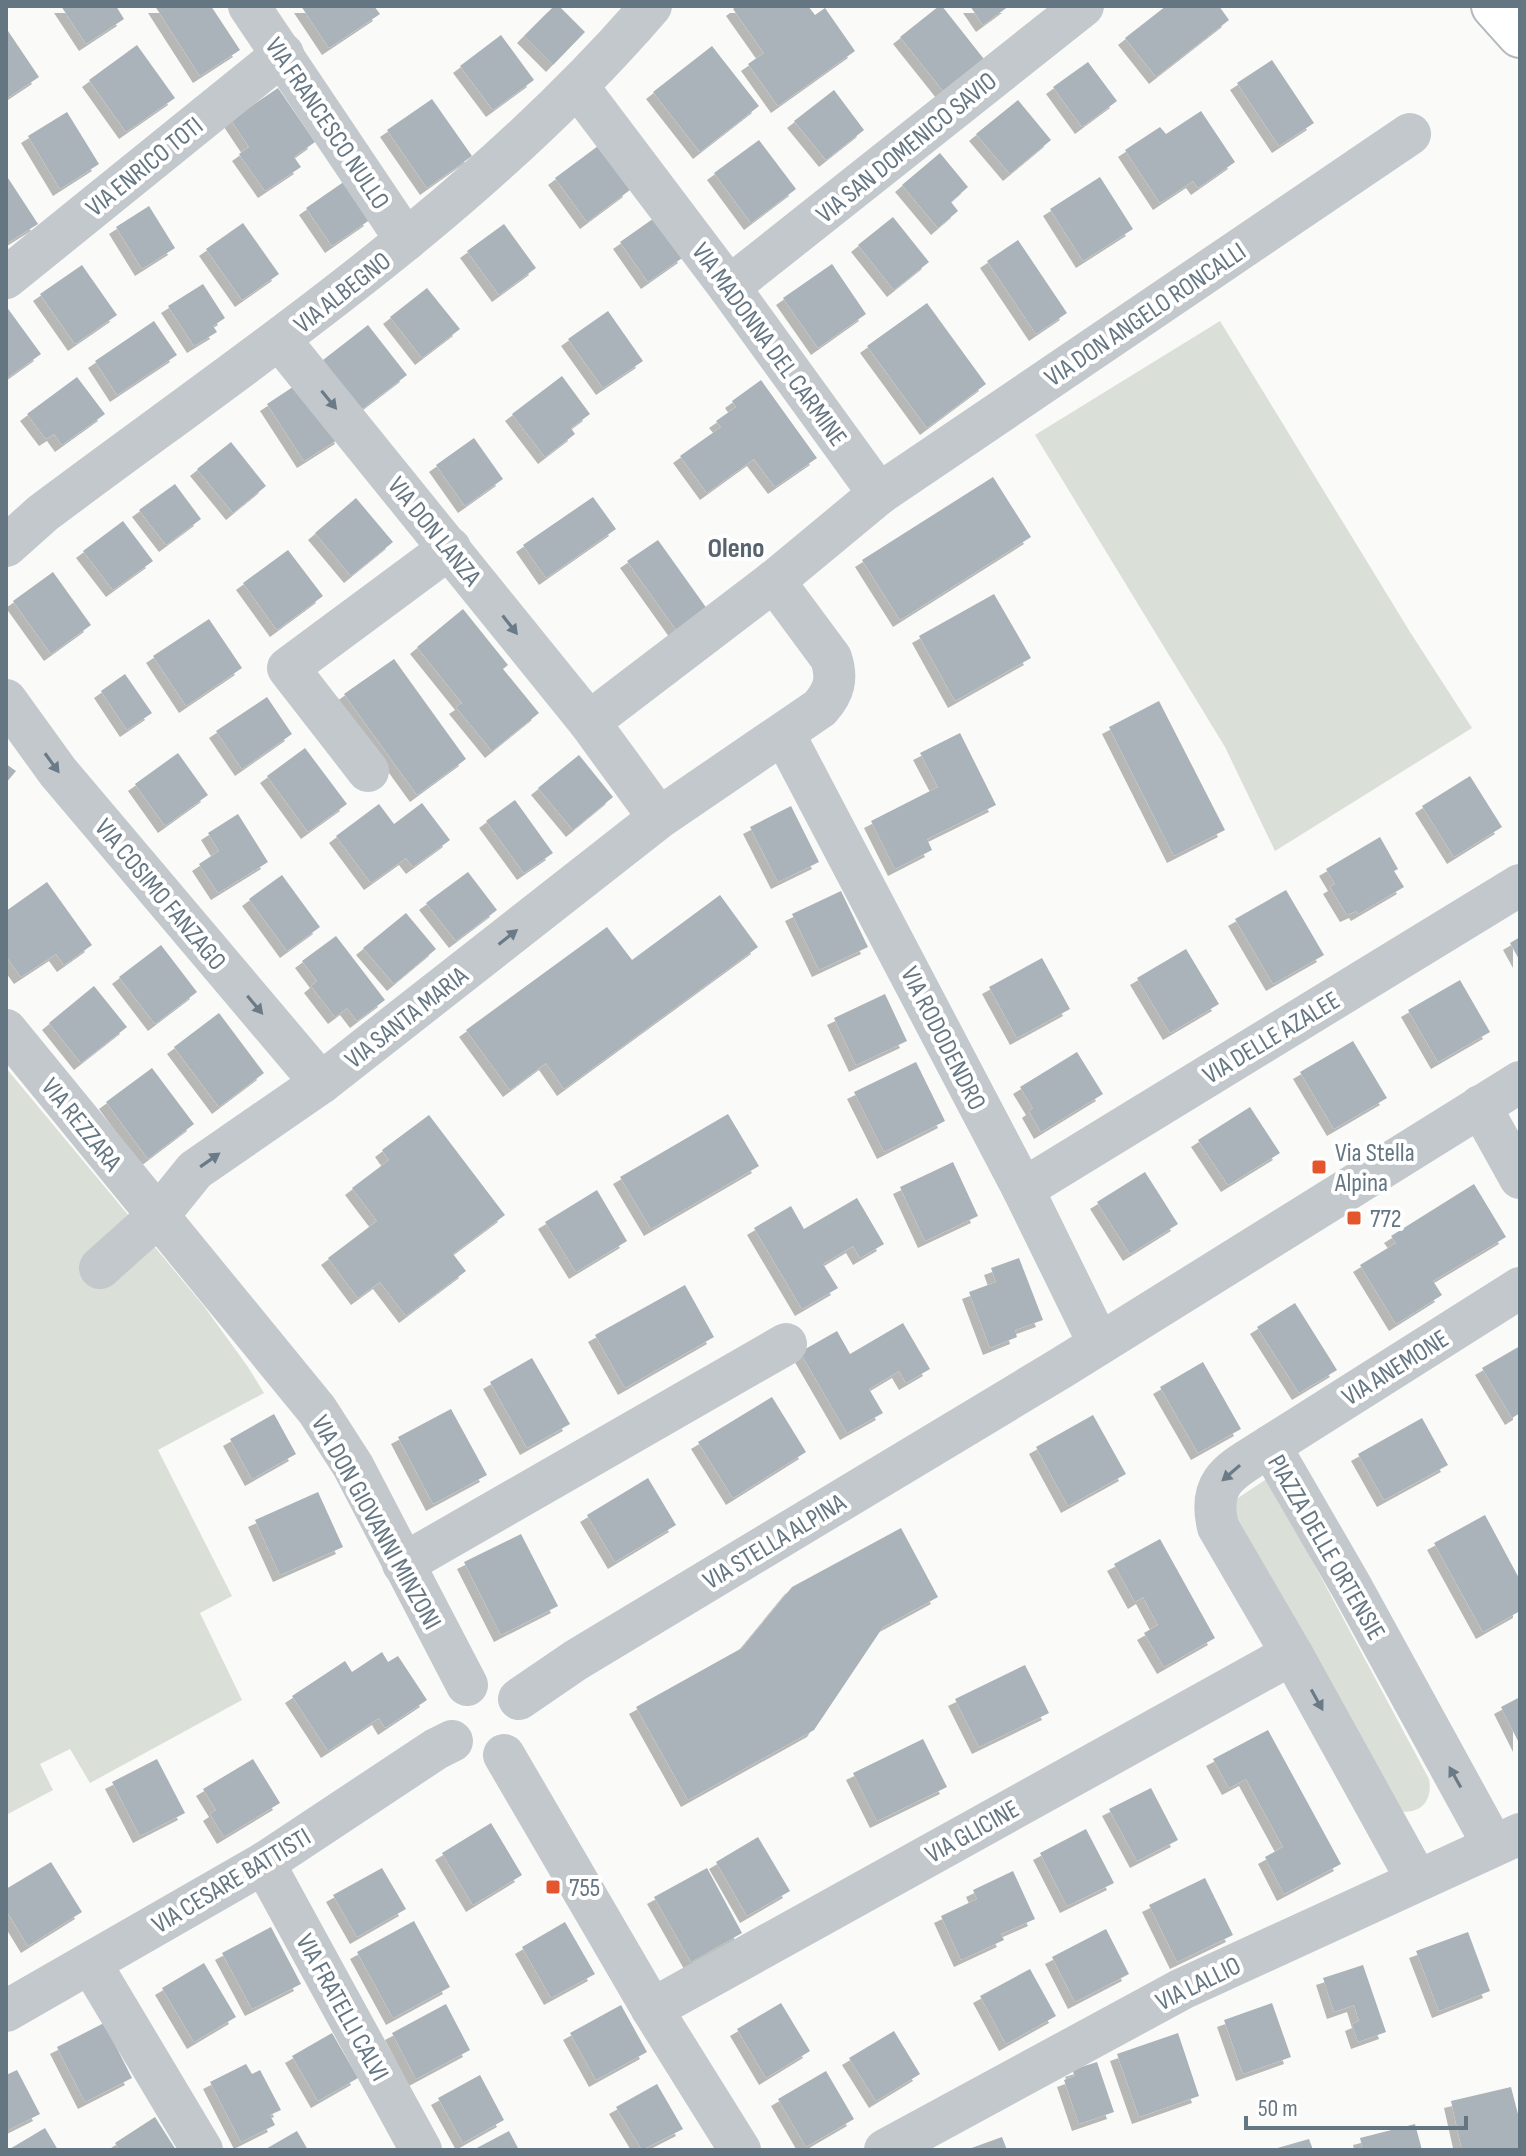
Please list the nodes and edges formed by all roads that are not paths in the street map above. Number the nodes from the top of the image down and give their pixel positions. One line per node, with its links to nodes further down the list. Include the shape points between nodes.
1 (249, 6): 6 (street, VIA FRANCESCO NULLO)
2 (651, 6): 7 (street, VIA ALBEGNO)
3 (1083, 6): 11 (street, VIA SAN DOMENICO SAVIO)
4 (1494, 6): 5 (highway)
5 (1520, 35)
6 (283, 54): 9 (street, VIA FRANCESCO NULLO); 10 (street, VIA ENRICO TOTI)
7 (578, 87): 9 (street, VIA ALBEGNO); 11 (street, VIA MADONNA DEL CARMINE)
8 (1410, 134): 13 (street, VIA DON ANGELO RONCALLI)
9 (406, 240): 12 (street, VIA ALBEGNO)
10 (6, 278)
11 (729, 287): 13 (street, VIA MADONNA DEL CARMINE)
12 (280, 340): 14 (street, VIA ALBEGNO, via 43,513); 15 (street, VIA DON LANZA, one-way to 15)
13 (879, 494): 16 (street)
14 (6, 546)
15 (450, 548): 18 (street, VIA DON LANZA, one-way to 18); 20 (street, via 288,668)
16 (774, 581): 18 (street); 19 (street, VIA SANTA MARIA, via 828,652 835,676 830,697)
17 (6, 700): 25 (street, VIA COSIMO FANZAGO, one-way to 25, via 58,772)
18 (589, 722): 21 (street, VIA DON LANZA)
19 (784, 734): 21 (street, VIA SANTA MARIA); 28 (street, VIA RODODENDRO)
20 (368, 771)
21 (659, 818): 25 (street, VIA SANTA MARIA, one-way to 21)
22 (1520, 885): 28 (street, VIA DELLE AZALEE)
23 (6, 1030): 29 (street, VIA REZZARA)
24 (1520, 1082): 26 (street, VIA STELLA ALPINA)
25 (321, 1083): 29 (street, VIA SANTA MARIA, one-way to 25, via 195,1170)
26 (1480, 1106): 27 (street); 33 (street, VIA STELLA ALPINA)
27 (1520, 1178)
28 (1023, 1189): 33 (street, VIA RODODENDRO)
29 (157, 1217): 30 (street, VIA SANTA MARIA); 35 (street, VIA DON GIOVANNI MINZONI, via 324,1419)
30 (100, 1268)
31 (1520, 1288): 34 (street, VIA ANEMONE)
32 (786, 1344): 35 (street)
33 (1099, 1344): 38 (street, VIA STELLA ALPINA)
34 (1270, 1446): 36 (street, PIAZZA DELLE ORTENSIE, one-way to 36, via 1227,1475 1217,1488 1214,1507 1221,1534); 41 (street, PIAZZA DELLE ORTENSIE, one-way to 34)
35 (403, 1564): 37 (street, VIA DON GIOVANNI MINZONI)
36 (1292, 1654): 43 (street, PIAZZA DELLE ORTENSIE, one-way to 43); 45 (street, VIA GLICINE)
37 (467, 1685): 38 (street, via 497,1682); 39 (street, via 448,1705)
38 (519, 1699): 40 (street, via 525,1721 522,1735)
39 (452, 1741): 40 (street, via 473,1758); 42 (street, VIA CESARE BATTISTI)
40 (504, 1755): 45 (street)
41 (1506, 1840): 43 (street, VIA LALLIO)
42 (264, 1863): 44 (street, VIA CESARE BATTISTI); 48 (street, VIA FRATELLI CALVI)
43 (1417, 1880): 50 (street, VIA LALLIO, via 1182,1989)
44 (91, 1964): 46 (street, VIA CESARE BATTISTI); 47 (street)
45 (652, 2009): 49 (street)
46 (6, 2011)
47 (202, 2150)
48 (421, 2150)
49 (740, 2150)
50 (885, 2150)

